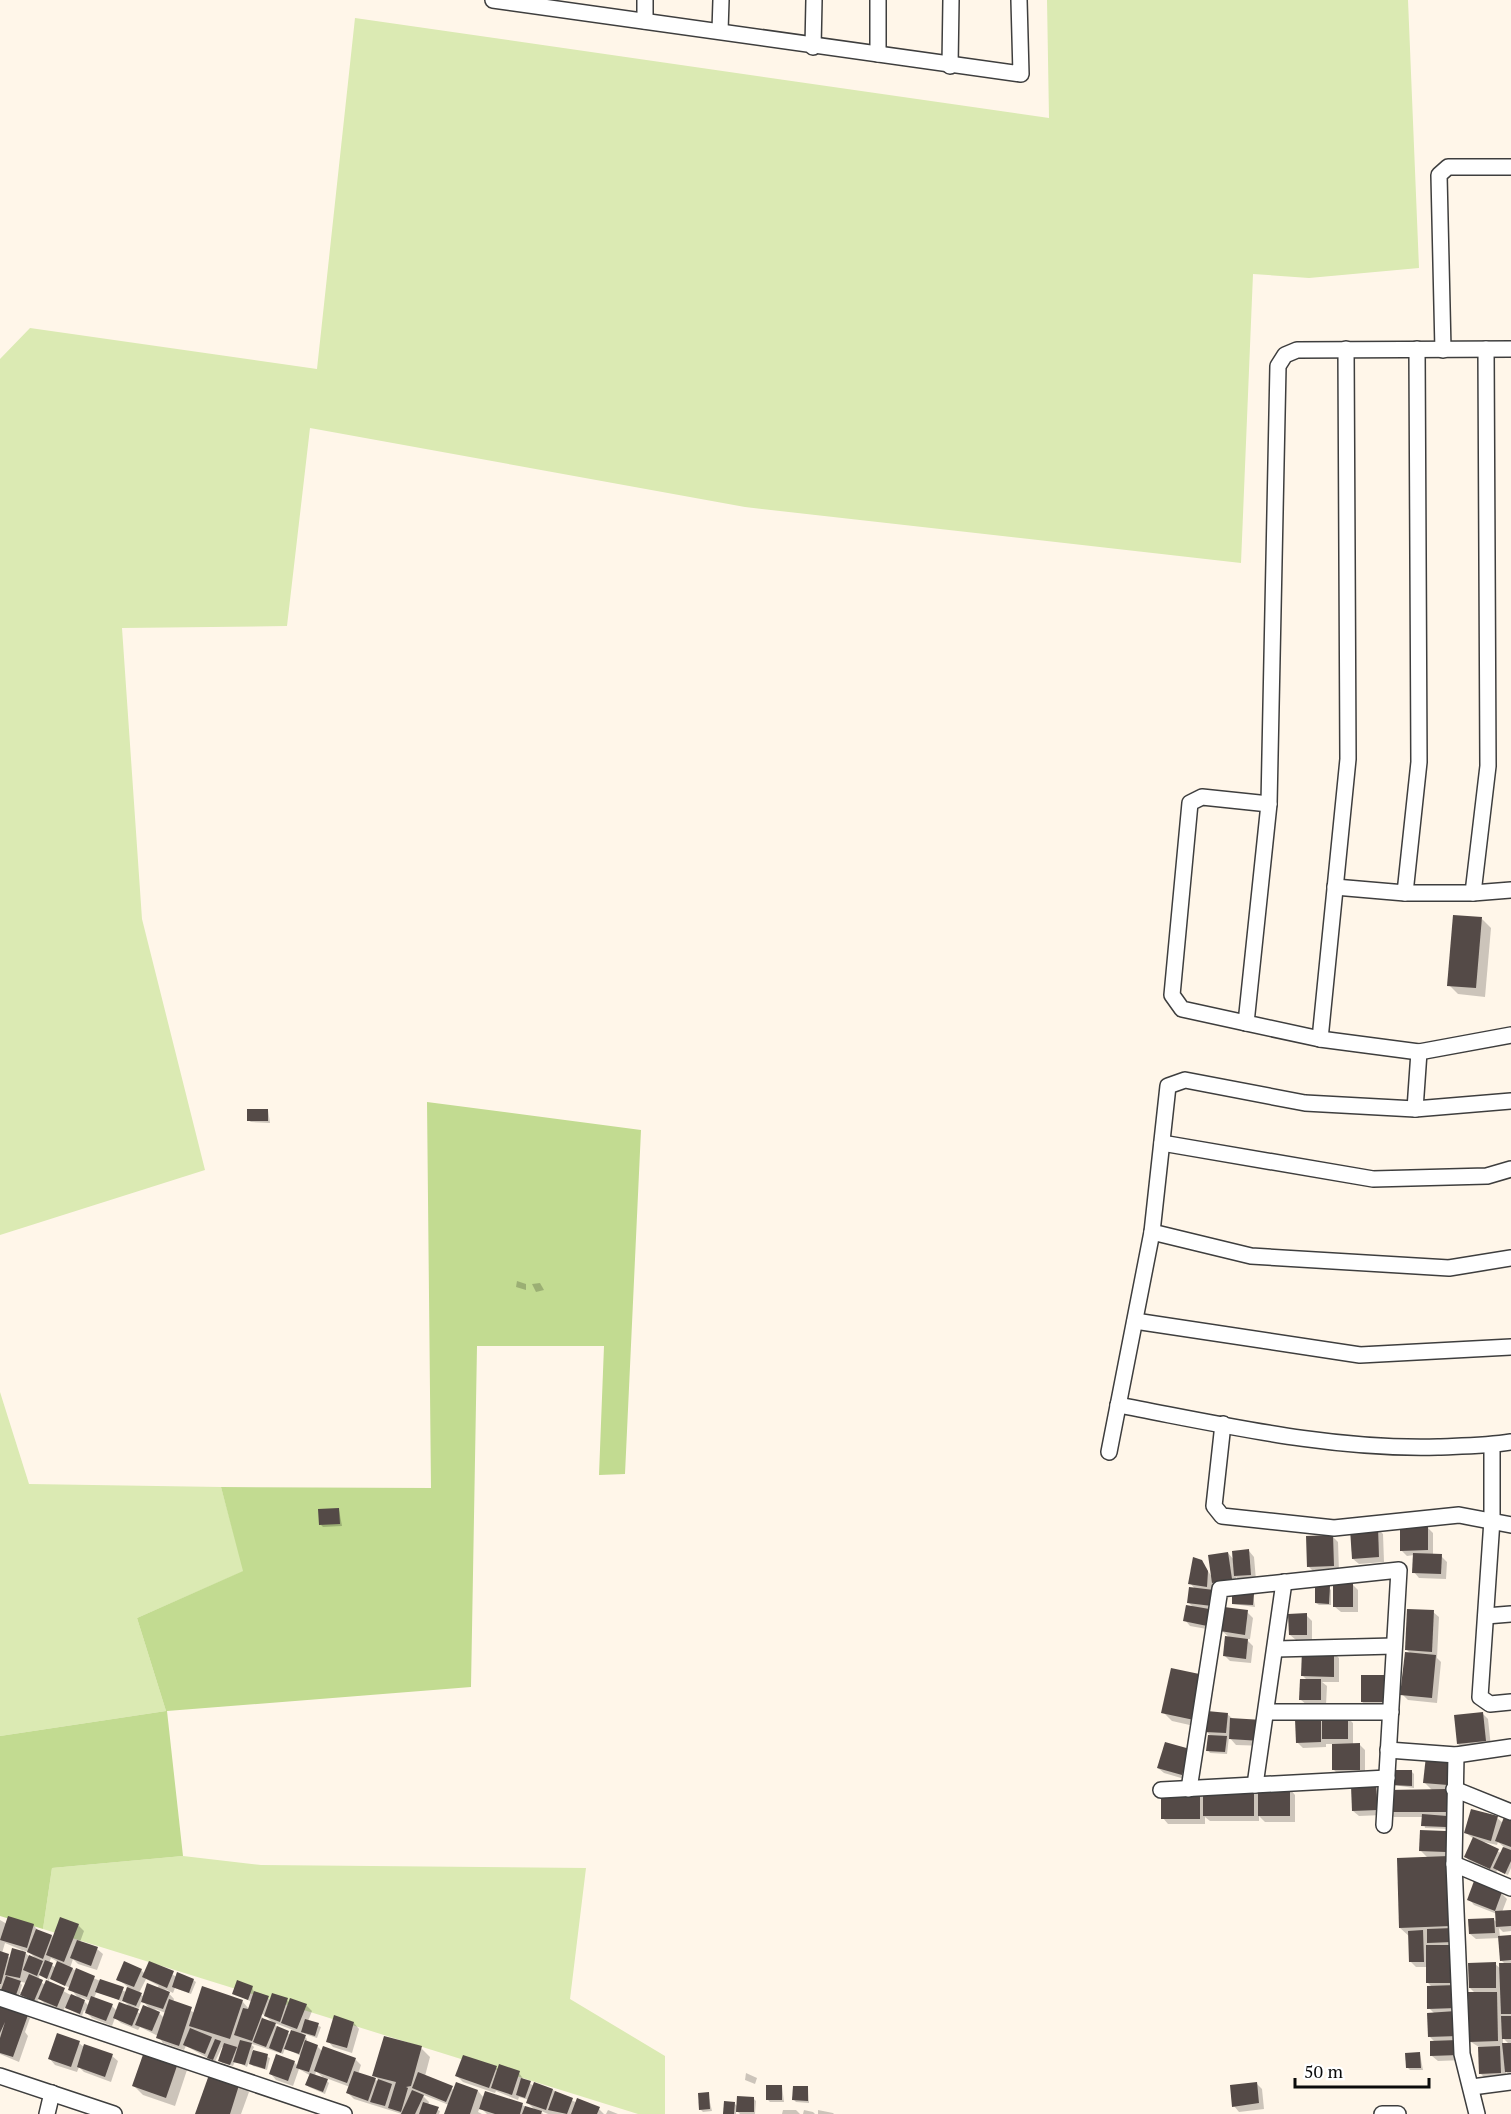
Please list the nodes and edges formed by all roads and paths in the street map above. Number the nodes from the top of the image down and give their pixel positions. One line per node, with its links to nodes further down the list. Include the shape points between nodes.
1 (645, 0): 9 (street)
2 (721, 0): 10 (street)
3 (814, 0): 11 (street)
4 (878, 0): 12 (street)
5 (951, 0): 13 (street)
6 (1019, 0): 13 (street, via 1021,75)
7 (503, 1): 8 (street)
8 (576, 6): 9 (street)
9 (645, 21): 10 (street)
10 (720, 31): 11 (street)
11 (813, 47): 12 (street)
12 (878, 54): 13 (street)
13 (950, 66)
14 (1511, 167): 19 (street, via 1448,167 1439,174)
15 (1346, 349): 18 (street); 20 (street, via 1297,350 1285,355 1278,366); 21 (street, via 1348,759)
16 (1486, 349): 17 (street); 19 (street); 24 (street, via 1488,766)
17 (1511, 349)
18 (1417, 350): 19 (street); 23 (street, via 1419,762)
19 (1443, 350)
20 (1269, 804): 25 (street); 25 (street, via 1202,797 1190,803 1172,995 1182,1009)
21 (1335, 887): 23 (street); 27 (street)
22 (1511, 890): 24 (street)
23 (1405, 893): 24 (street)
24 (1473, 893)
25 (1246, 1023): 27 (street)
26 (1511, 1035): 28 (street)
27 (1320, 1039): 28 (street)
28 (1419, 1052): 30 (street)
29 (1511, 1101): 30 (street)
30 (1415, 1110): 31 (street, via 1305,1103 1176,1081 1168,1086)
31 (1162, 1143): 32 (street, via 1373,1179 1487,1176); 33 (street)
32 (1511, 1169)
33 (1152, 1232): 34 (street, via 1251,1256 1449,1268); 35 (street)
34 (1511, 1258)
35 (1135, 1320): 36 (street, via 1360,1356); 37 (street)
36 (1511, 1347)
37 (1118, 1405): 38 (street); 41 (street)
38 (1222, 1424): 40 (street, via 1316,1442 1383,1447); 42 (street, via 1214,1506 1222,1516 1334,1528 1459,1515)
39 (1511, 1442): 40 (street)
40 (1492, 1445): 42 (street)
41 (1109, 1452)
42 (1492, 1520): 43 (street); 46 (street)
43 (1511, 1525)
44 (1284, 1582): 47 (street, via 1398,1570); 48 (street); 57 (street, via 1220,1589)
45 (1511, 1614): 46 (street)
46 (1486, 1616): 49 (street, via 1480,1696 1490,1704)
47 (1394, 1646): 48 (street); 51 (street)
48 (1276, 1649): 50 (street)
49 (1511, 1702)
50 (1266, 1712): 51 (street); 56 (street)
51 (1390, 1712): 53 (street)
52 (1511, 1747): 54 (street)
53 (1388, 1750): 54 (street); 55 (street)
54 (1456, 1755): 58 (street)
55 (1387, 1778): 56 (street); 61 (street)
56 (1255, 1785): 57 (street)
57 (1189, 1789): 59 (street)
58 (1454, 1789): 60 (street); 62 (street)
59 (1161, 1790)
60 (1511, 1812)
61 (1384, 1825)
62 (1454, 1864): 63 (street); 67 (street, via 1462,2054)
63 (1511, 1888)
64 (0, 1998): 71 (street)
65 (0, 2076): 68 (street)
66 (1511, 2082): 67 (street)
67 (1472, 2087): 74 (street)
68 (52, 2093): 69 (street); 70 (street)
69 (47, 2114)
70 (114, 2114)
71 (344, 2114)
72 (1382, 2114): 73 (street)
73 (1398, 2114)
74 (1477, 2114)

